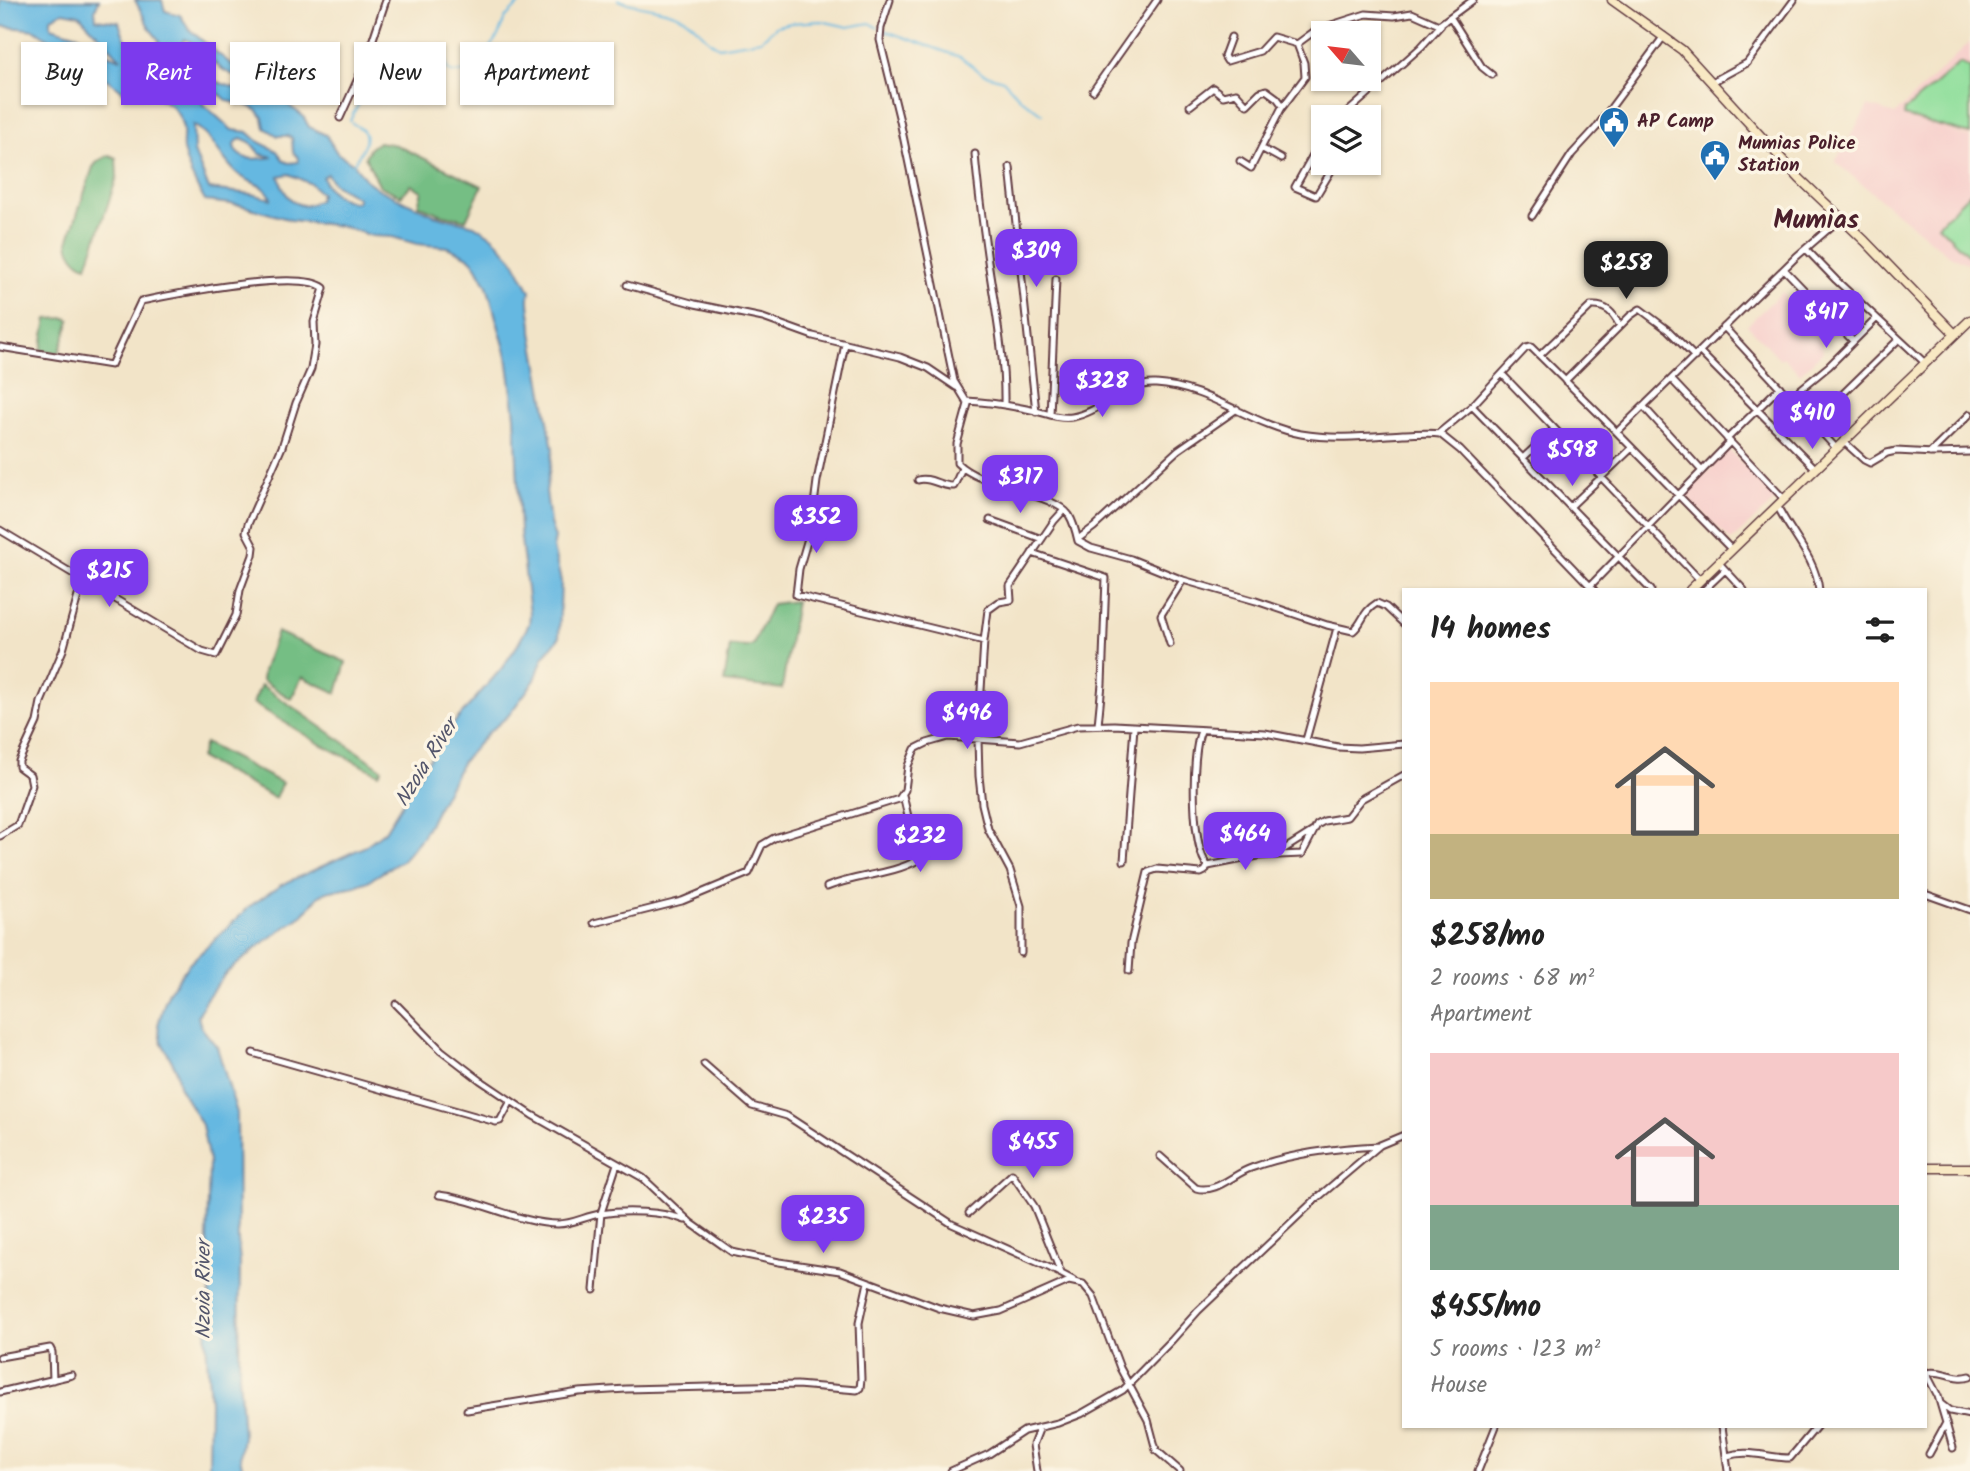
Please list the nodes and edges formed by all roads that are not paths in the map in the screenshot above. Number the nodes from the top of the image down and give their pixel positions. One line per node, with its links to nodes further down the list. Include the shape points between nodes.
1 (386, 0): 18 (street)
2 (890, 0): 47 (street, via 880,40)
3 (1157, 0): 14 (street)
4 (1473, 0): 7 (street)
5 (1612, 0): 9 (street)
6 (1794, 0): 13 (street, via 1747,63)
7 (1451, 18): 8 (street); 12 (street)
8 (1441, 25): 11 (street, via 1412,13 1367,14 1316,30); 15 (street)
9 (1664, 36): 13 (street); 26 (street, via 1572,154)
10 (1231, 37): 11 (street, via 1224,54 1227,61 1260,51 1273,37)
11 (1297, 44): 17 (street, via 1306,74)
12 (1492, 75)
13 (1712, 82): 27 (street)
14 (1093, 91)
15 (1356, 105)
16 (1190, 106): 17 (street, via 1213,88 1224,96 1236,93 1247,105 1266,90)
17 (1283, 106): 19 (street)
18 (340, 118)
19 (1261, 148): 22 (street); 23 (street, via 1251,169)
20 (975, 154): 51 (street, via 1001,343)
21 (1311, 158): 25 (street, via 1295,187 1316,197)
22 (1280, 159)
23 (1240, 161)
24 (1010, 167): 56 (street)
25 (1329, 175)
26 (1532, 216)
27 (1841, 218): 28 (street); 36 (street)
28 (1806, 249): 29 (street); 32 (street)
29 (1784, 270): 35 (street); 38 (street)
30 (1056, 279): 58 (street)
31 (627, 285): 39 (street, via 763,318)
32 (1876, 319): 37 (street); 38 (street)
33 (1970, 320): 36 (street)
34 (1620, 326): 41 (street, via 1641,309); 42 (street, via 1609,309 1591,306); 46 (street)
35 (1724, 327): 41 (street); 48 (street)
36 (1955, 334): 43 (street)
37 (1899, 339): 43 (street); 59 (street)
38 (1853, 341): 49 (street)
39 (845, 344): 47 (street, via 910,360); 100 (street, via 796,595)
40 (0, 347): 89 (street, via 110,365 141,301 246,283 309,283 324,288 314,322 311,369 248,524 253,555 236,615 218,653 202,651)
41 (1698, 354): 45 (street); 55 (street)
42 (1540, 355): 44 (street, via 1527,347); 46 (street)
43 (1925, 363): 64 (street)
44 (1502, 374): 52 (street); 60 (street)
45 (1672, 380): 53 (street); 63 (street)
46 (1565, 381): 61 (street)
47 (956, 387): 50 (street)
48 (1780, 387): 49 (street); 55 (street)
49 (1790, 398): 59 (street)
50 (967, 401): 51 (street); 70 (street, via 955,453)
51 (1004, 405): 56 (street)
52 (1472, 406): 62 (street); 69 (street)
53 (1644, 407): 61 (street); 72 (street)
54 (1237, 409): 58 (street, via 1203,394 1152,384 1080,415); 62 (street, via 1302,434); 83 (street, via 1178,450)
55 (1756, 410): 63 (street); 71 (street)
56 (1036, 412): 58 (street)
57 (1970, 414): 68 (street)
58 (1050, 415)
59 (1813, 423): 66 (street)
60 (1553, 429): 69 (street); 73 (street)
61 (1617, 432): 65 (street)
62 (1439, 433): 92 (street)
63 (1729, 441): 72 (street); 76 (street)
64 (1843, 441): 66 (street); 68 (street, via 1870,463 1890,452)
65 (1632, 448): 73 (street); 75 (street)
66 (1836, 448): 71 (street)
67 (1970, 452): 68 (street)
68 (1930, 453)
69 (1524, 457): 77 (street)
70 (962, 468): 74 (street, via 954,486); 79 (street)
71 (1815, 468): 76 (street)
72 (1702, 471): 75 (street)
73 (1600, 478): 77 (street); 81 (street)
74 (918, 480)
75 (1677, 495): 81 (street); 85 (street)
76 (1784, 499): 78 (street)
77 (1571, 506): 87 (street)
78 (1778, 507): 85 (street); 97 (street, via 1817,573)
79 (1064, 510): 83 (street); 84 (street)
80 (990, 520): 84 (street)
81 (1647, 527): 87 (street); 91 (street)
82 (0, 530): 89 (street)
83 (1078, 538): 90 (street, via 1083,544)
84 (1042, 539): 86 (street)
85 (1732, 550): 88 (street)
86 (1032, 553): 100 (street, via 1010,586 1012,599 988,610); 102 (street, via 1106,578)
87 (1618, 556): 92 (street); 93 (street)
88 (1722, 566): 91 (street); 95 (street); 96 (street)
89 (83, 578): 111 (street, via 63,650 18,763 32,781 24,808 17,827)
90 (1182, 580): 99 (street); 101 (street, via 1161,615)
91 (1700, 580): 94 (street)
92 (1592, 588)
93 (1649, 588)
94 (1692, 588)
95 (1706, 588)
96 (1742, 588)
97 (1819, 588)
98 (1402, 622): 99 (street, via 1377,603 1365,611 1357,629)
99 (1337, 628): 106 (street)
100 (984, 641): 105 (street)
101 (1170, 644)
102 (1098, 725): 103 (street); 105 (street, via 1020,742)
103 (1134, 727): 104 (street); 113 (street)
104 (1201, 730): 106 (street); 114 (street, via 1195,752 1196,811 1202,854)
105 (978, 739): 109 (street, via 948,737 919,746 909,758); 119 (street, via 978,771 988,829 1010,870 1021,906)
106 (1306, 740): 107 (street, via 1347,748)
107 (1402, 744)
108 (1402, 776): 110 (street, via 1361,799 1349,816 1324,821)
109 (903, 795): 115 (street, via 917,860); 118 (street, via 768,841 749,873 696,896)
110 (1312, 831): 112 (street); 112 (street, via 1302,854)
111 (0, 836)
112 (1275, 855): 114 (street)
113 (1125, 861)
114 (1209, 866): 120 (street, via 1203,873 1148,872)
115 (827, 887)
116 (1927, 895): 117 (street)
117 (1970, 910)
118 (594, 923)
119 (1021, 953)
120 (1129, 971)
121 (396, 1004): 124 (street, via 441,1050)
122 (253, 1053): 124 (street, via 496,1122)
123 (704, 1064): 135 (street, via 752,1106 787,1116 952,1224)
124 (511, 1101): 128 (street)
125 (1402, 1136): 126 (street)
126 (1379, 1146): 127 (street, via 1306,1153 1252,1167 1203,1189 1192,1185); 145 (street, via 1198,1311)
127 (1160, 1156)
128 (617, 1164): 132 (street); 134 (street, via 653,1185)
129 (1927, 1168): 130 (street)
130 (1970, 1168)
131 (439, 1195): 132 (street, via 555,1224)
132 (601, 1213): 134 (street, via 665,1214); 138 (street)
133 (969, 1213): 135 (street, via 1012,1174 1034,1206)
134 (691, 1223): 137 (street, via 732,1252 840,1271)
135 (1061, 1273): 136 (street)
136 (1073, 1280): 137 (street, via 978,1316 939,1308); 145 (street, via 1093,1296)
137 (869, 1282): 148 (street, via 859,1322 861,1384 856,1391 797,1385 626,1389)
138 (594, 1290)
139 (0, 1357): 144 (street, via 49,1348)
140 (1927, 1372): 143 (street)
141 (1927, 1374): 147 (street)
142 (72, 1375): 144 (street)
143 (1968, 1378)
144 (53, 1380): 146 (street)
145 (1128, 1384): 151 (street, via 1091,1409); 160 (street, via 1148,1420 1156,1450)
146 (0, 1392)
147 (1941, 1404): 149 (street); 150 (street)
148 (467, 1410)
149 (1970, 1415)
150 (1947, 1423): 155 (street); 156 (street)
151 (1040, 1427): 158 (street, via 1024,1431); 159 (street, via 1033,1445)
152 (1495, 1428): 161 (street)
153 (1722, 1428): 157 (street)
154 (1815, 1428): 157 (street, via 1790,1458 1758,1453)
155 (1953, 1448)
156 (1929, 1454)
157 (1727, 1456): 162 (street)
158 (951, 1471)
159 (1037, 1471)
160 (1180, 1471)
161 (1478, 1471)
162 (1727, 1471)

